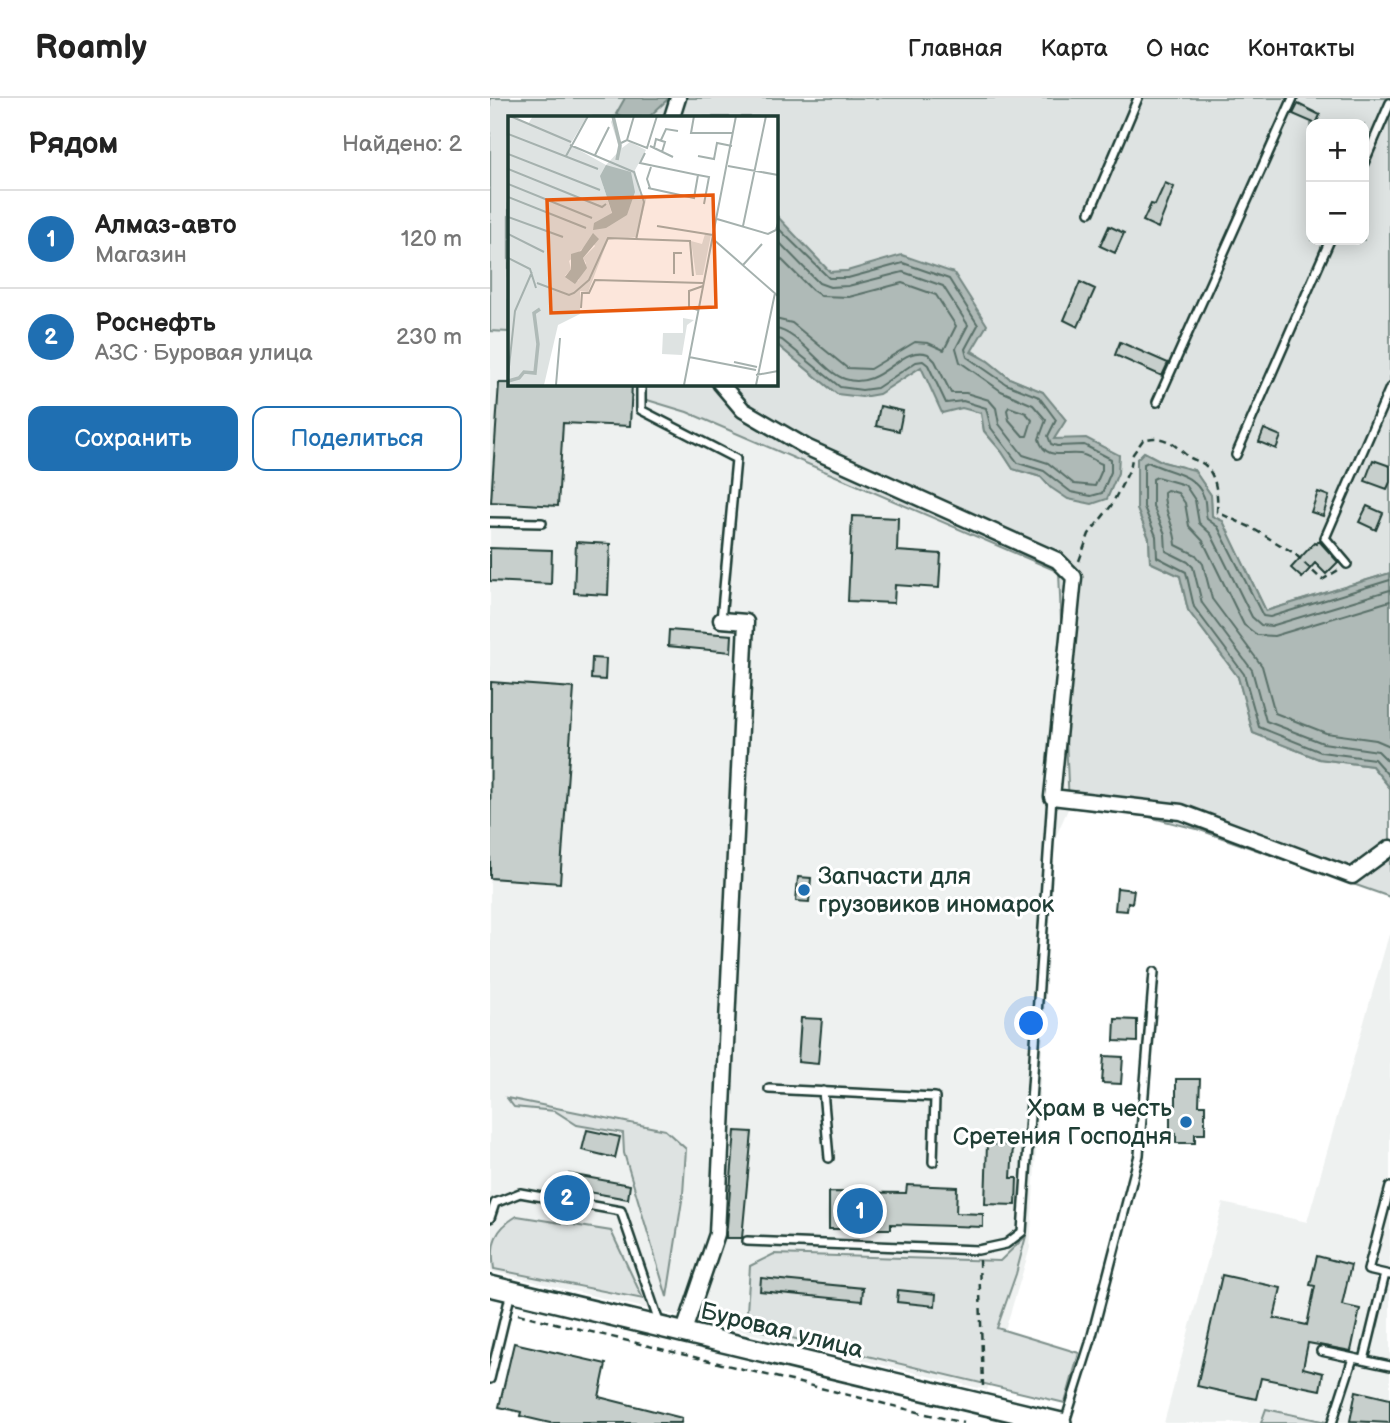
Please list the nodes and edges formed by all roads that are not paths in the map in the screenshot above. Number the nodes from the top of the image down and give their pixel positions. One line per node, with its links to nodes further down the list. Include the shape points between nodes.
1 (678, 98): 5 (street)
2 (1138, 98): 7 (lane)
3 (1293, 98): 12 (lane)
4 (1390, 103): 6 (lane)
5 (672, 116)
6 (1369, 151)
7 (1090, 212)
8 (1328, 245): 13 (lane)
9 (641, 385): 17 (lane, via 640,410 736,459)
10 (722, 385): 18 (street, via 743,410 808,448 1057,560 1073,578)
11 (1390, 388): 16 (lane, via 1325,538)
12 (1157, 402)
13 (1236, 455)
14 (490, 522): 15 (lane)
15 (542, 523)
16 (1347, 564)
17 (721, 620): 32 (street, via 746,622 717,1234)
18 (1052, 797): 19 (street, via 1181,812 1352,876); 27 (lane, via 1022,1232 1006,1244 978,1250)
19 (1390, 848)
20 (1154, 972): 39 (lane, via 1139,1155 1090,1343)
21 (769, 1089): 22 (lane)
22 (823, 1091): 23 (lane); 24 (lane, via 934,1097)
23 (829, 1158)
24 (933, 1162)
25 (1390, 1187): 28 (lane, via 1368,1270)
26 (490, 1218): 31 (lane, via 495,1203 520,1193 621,1211)
27 (747, 1241)
28 (1388, 1275): 35 (lane)
29 (490, 1286): 30 (main road, Буровая улица)
30 (511, 1291): 31 (main road, Буровая улица); 37 (lane)
31 (660, 1326): 32 (main road, Буровая улица)
32 (684, 1331): 38 (main road, Буровая улица)
33 (1321, 1351): 34 (lane)
34 (1353, 1358): 35 (lane); 40 (lane)
35 (1364, 1360): 36 (lane)
36 (1390, 1366)
37 (490, 1379)
38 (1035, 1420): 39 (main road, Буровая улица)
39 (1063, 1423)
40 (1332, 1423)

